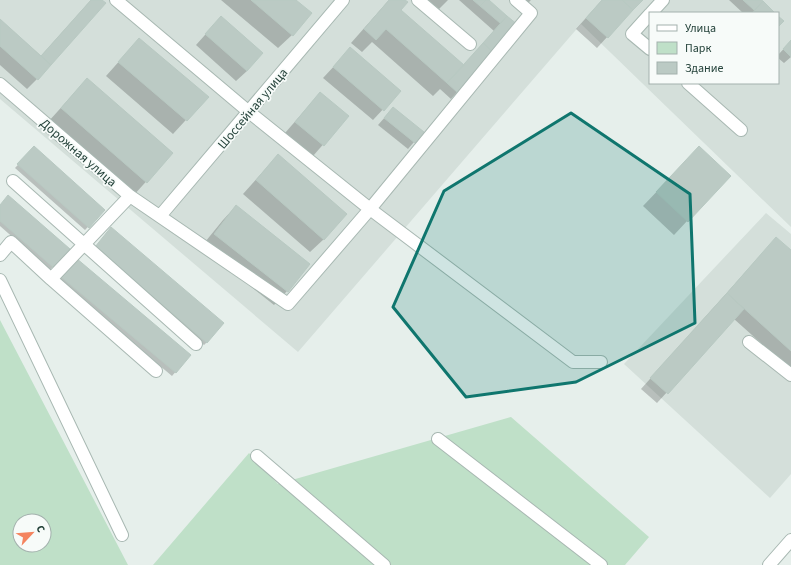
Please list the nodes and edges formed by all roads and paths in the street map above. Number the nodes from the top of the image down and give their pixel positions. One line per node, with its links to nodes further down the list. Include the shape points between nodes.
1 (116, 0): 12 (street)
2 (342, 0): 12 (street, Шоссейная улица)
3 (418, 0): 8 (street)
4 (516, 0): 16 (street, via 531,13)
5 (663, 0): 6 (street)
6 (653, 12)
7 (649, 16): 9 (street, via 632,34)
8 (470, 44)
9 (649, 48)
10 (0, 84): 15 (street, Дорожная улица)
11 (689, 84): 13 (street)
12 (249, 112): 16 (street); 17 (street, Шоссейная улица)
13 (742, 130)
14 (13, 181): 18 (street)
15 (130, 196): 17 (street, Дорожная улица); 18 (street)
16 (370, 209): 17 (street, Дорожная улица, via 288,304); 24 (street, via 573,362)
17 (160, 216)
18 (84, 245): 20 (street); 23 (street)
19 (0, 255): 20 (street, via 11,242)
20 (51, 279): 25 (street)
21 (0, 280): 29 (street)
22 (749, 342): 26 (street)
23 (196, 344)
24 (601, 362)
25 (156, 371)
26 (791, 375)
27 (438, 439): 32 (street)
28 (257, 456): 31 (street)
29 (122, 535)
30 (791, 540): 33 (street)
31 (384, 565)
32 (601, 565)
33 (769, 565)

